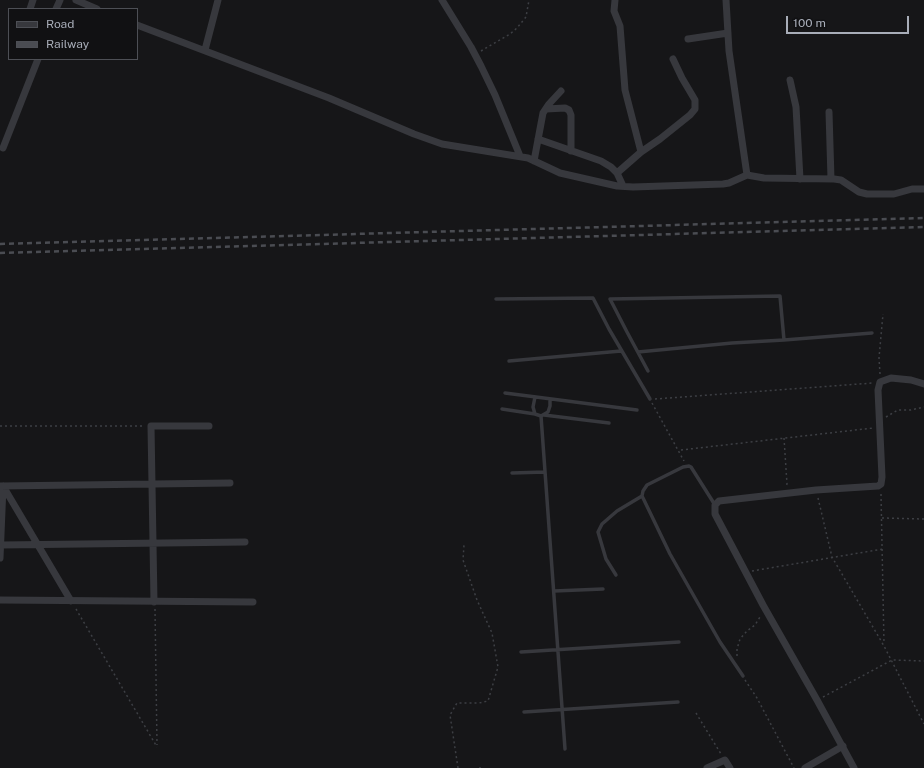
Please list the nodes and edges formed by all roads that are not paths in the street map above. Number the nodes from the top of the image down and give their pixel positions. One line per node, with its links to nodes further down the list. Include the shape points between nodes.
1 (76, 0): 6 (street)
2 (218, 0): 10 (street)
3 (442, 0): 21 (street, via 475,55)
4 (615, 0): 20 (street, via 614,11 620,26 625,90)
5 (726, 0): 8 (street)
6 (96, 8)
7 (138, 25): 10 (street)
8 (728, 33): 9 (street); 24 (street)
9 (688, 39)
10 (205, 50): 21 (street, via 442,144)
11 (673, 58): 20 (street, via 695,100 695,109)
12 (38, 60): 18 (street)
13 (790, 80): 26 (street, via 796,107)
14 (561, 91): 15 (street)
15 (546, 109): 17 (street, via 541,119); 19 (street, via 569,110)
16 (829, 112): 25 (street)
17 (538, 139): 19 (street); 22 (street)
18 (4, 148)
19 (571, 151): 23 (street, via 601,161)
20 (641, 152): 23 (street)
21 (520, 156): 22 (street)
22 (534, 161): 27 (street, via 560,173)
23 (616, 173): 27 (street)
24 (747, 175): 26 (street); 27 (street, via 723,184)
25 (831, 179): 26 (street); 28 (street, via 840,180 862,194 894,194)
26 (800, 180)
27 (623, 186)
28 (924, 189)
29 (496, 299): 32 (lane, via 593,298)
30 (872, 333): 31 (lane)
31 (784, 340): 33 (lane); 33 (lane, via 780,296 610,299)
32 (621, 351): 34 (lane); 40 (lane)
33 (638, 352): 35 (lane)
34 (509, 362)
35 (648, 371)
36 (924, 384): 53 (street, via 896,378 880,382 878,390 882,477 880,484 875,487 816,490 719,501)
37 (505, 393): 38 (lane)
38 (535, 397): 39 (lane); 43 (lane)
39 (550, 399): 42 (lane); 44 (lane, via 548,412)
40 (650, 399)
41 (502, 409): 43 (lane)
42 (637, 410)
43 (535, 414): 44 (lane)
44 (542, 415): 45 (lane); 47 (lane)
45 (609, 423)
46 (209, 426): 50 (street, via 151,426)
47 (545, 472): 48 (lane); 61 (lane)
48 (512, 473)
49 (230, 483): 50 (street)
50 (152, 484): 51 (street); 55 (street)
51 (2, 486): 56 (street); 57 (street)
52 (642, 496): 53 (lane, via 647,485 686,466 691,467); 59 (lane, via 617,511 602,524 598,532 606,559); 69 (lane, via 670,554 720,642)
53 (715, 506): 73 (street, via 715,514)
54 (245, 542): 55 (street)
55 (153, 543): 56 (street); 64 (street)
56 (38, 544): 57 (street); 63 (street)
57 (1, 545): 58 (street)
58 (0, 558)
59 (616, 575)
60 (603, 589): 61 (lane)
61 (554, 591): 67 (lane)
62 (0, 600): 63 (street)
63 (71, 601): 64 (street)
64 (154, 602): 65 (street)
65 (253, 602)
66 (679, 642): 67 (lane)
67 (558, 651): 68 (lane); 71 (lane)
68 (522, 652)
69 (743, 676)
70 (678, 702): 71 (lane)
71 (562, 710): 72 (lane); 74 (lane)
72 (524, 712)
73 (843, 746): 77 (street); 78 (street)
74 (565, 750)
75 (707, 768): 76 (street, via 725,760)
76 (730, 768)
77 (805, 768)
78 (854, 768)

